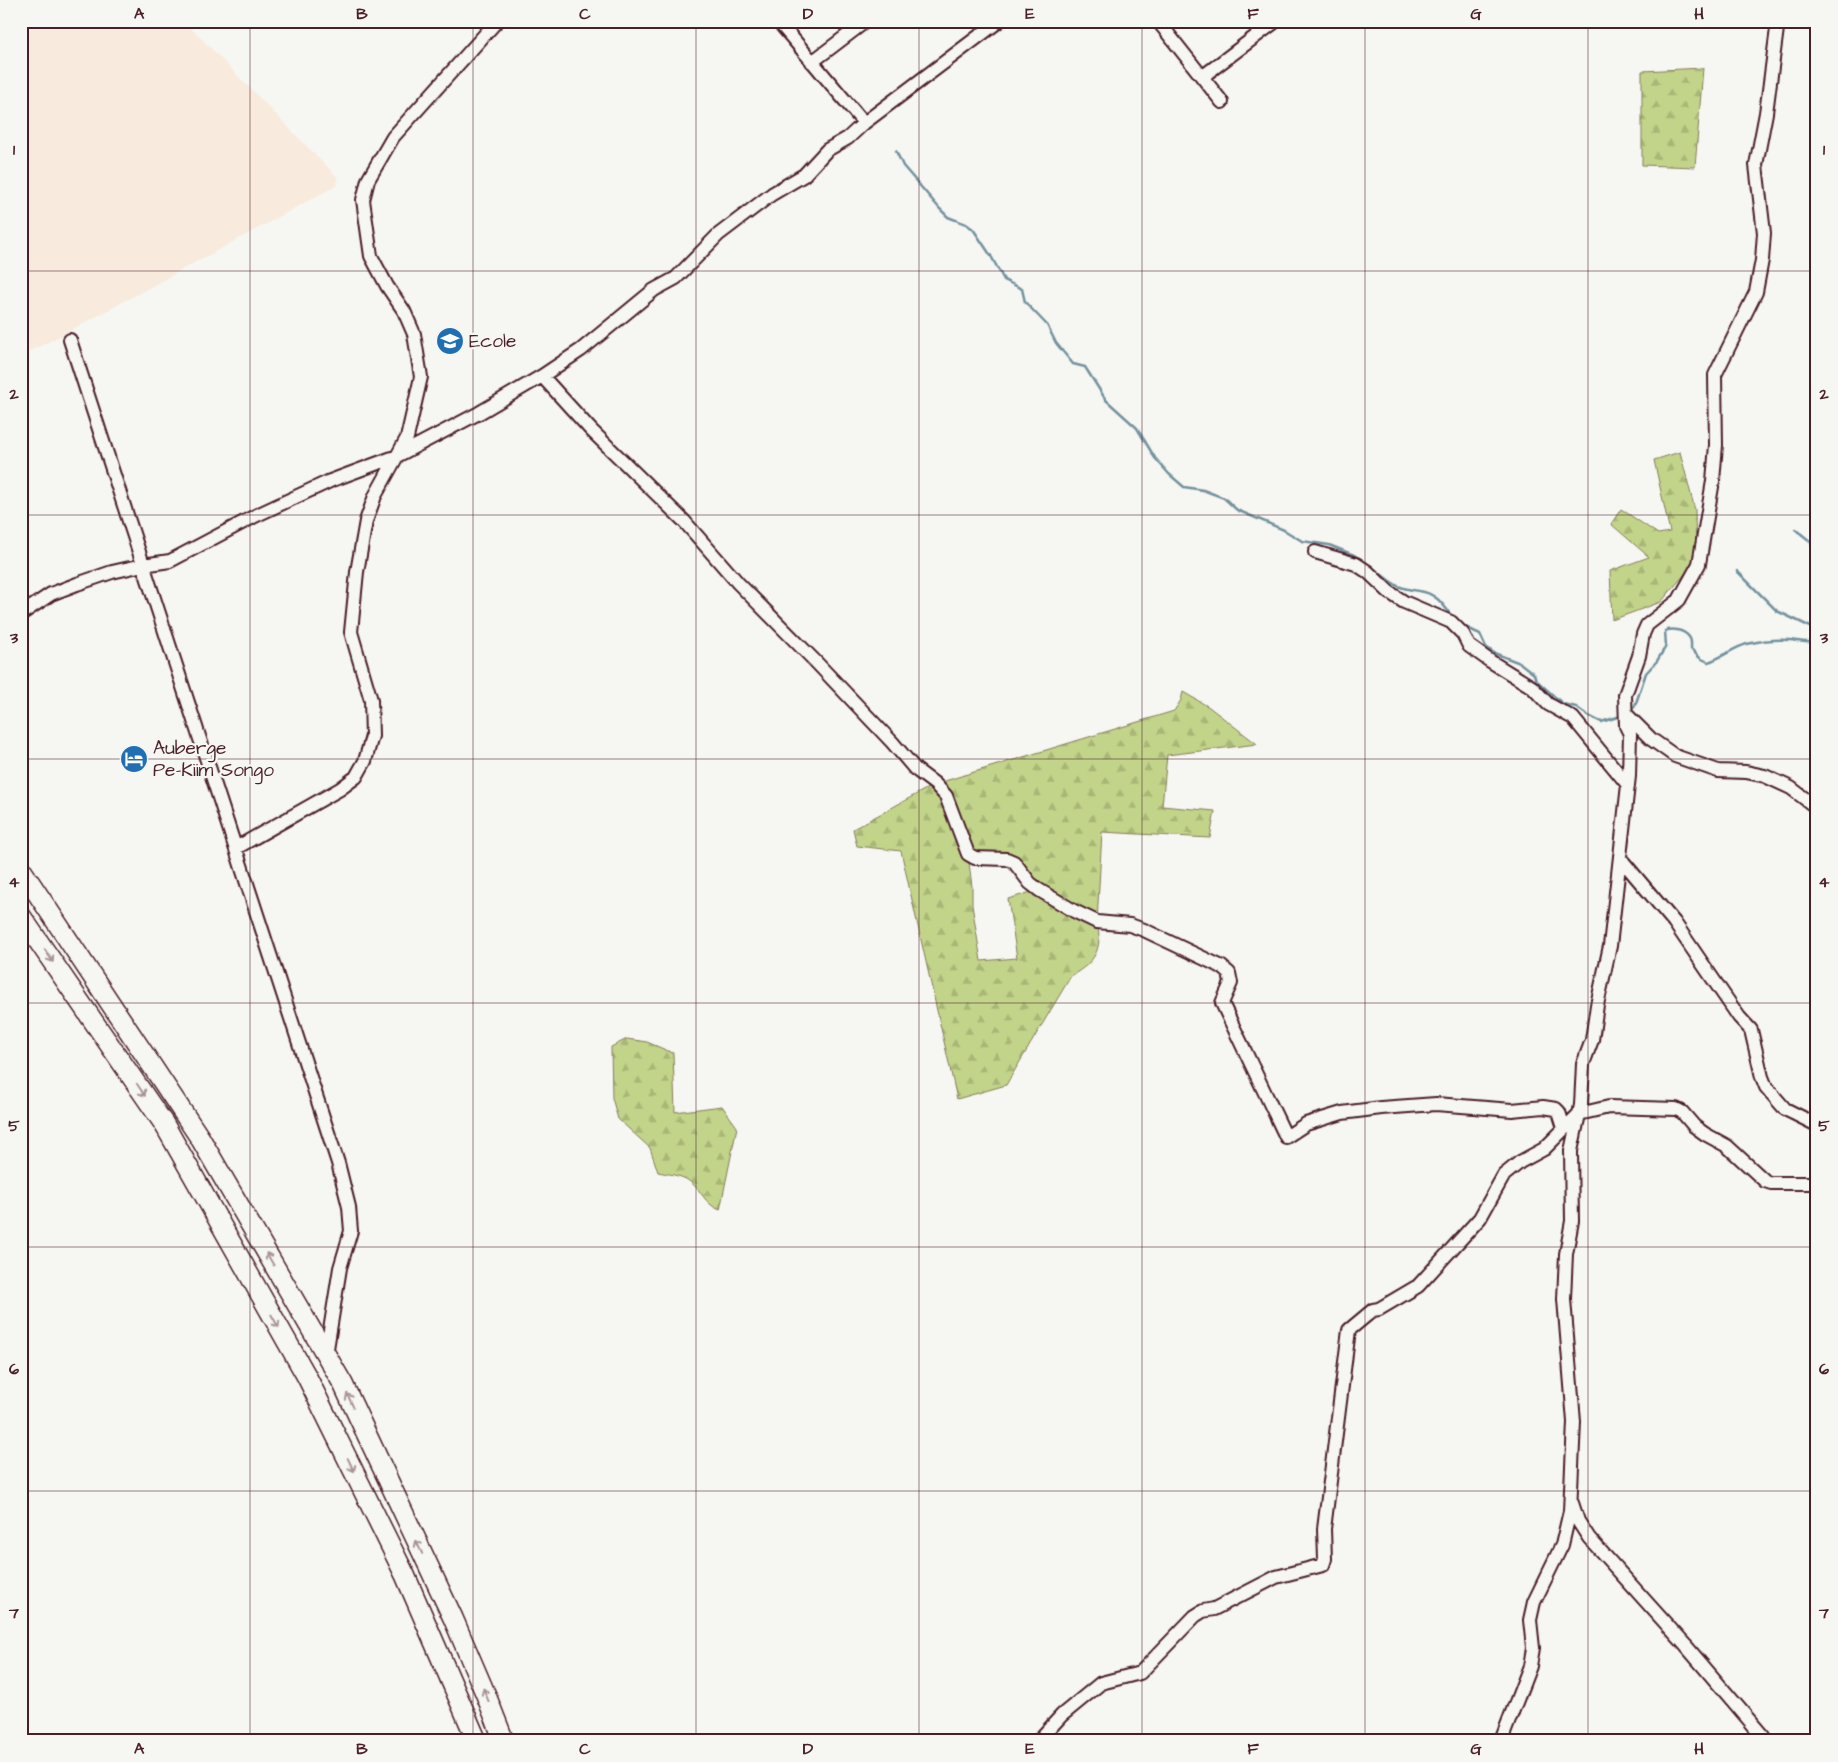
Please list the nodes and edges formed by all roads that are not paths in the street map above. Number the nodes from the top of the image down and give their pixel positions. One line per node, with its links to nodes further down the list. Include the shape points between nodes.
1 (497, 21): 14 (street, via 393,138 368,180 362,200 371,256 404,311 414,334 418,358 417,396 407,438)
2 (778, 21): 8 (street)
3 (866, 21): 8 (street)
4 (999, 21): 11 (street)
5 (1158, 21): 9 (street)
6 (1276, 21): 9 (street)
7 (1778, 21): 18 (street, via 1756,165 1764,234 1762,260 1756,292 1715,375 1713,481 1699,564 1679,600 1647,624 1625,695)
8 (812, 62): 11 (street)
9 (1202, 77): 10 (street)
10 (1222, 102)
11 (864, 123): 13 (street, via 848,138 827,150 804,176 772,194 718,234 676,278 654,290 581,350)
12 (70, 340): 16 (street)
13 (542, 376): 14 (street); 28 (street, via 591,430 684,521 738,583 915,769 946,796 968,854 975,858 1014,862 1030,883 1074,911 1097,922 1130,925 1144,930 1229,973 1231,983 1222,1003 1286,1137 1306,1124 1342,1113 1436,1104 1512,1110 1543,1107 1559,1112)
14 (397, 456): 16 (street, via 330,480 170,561); 21 (street, via 375,496 366,521 351,618 351,632 371,700 372,736 365,761 356,777 340,789)
15 (1315, 552): 19 (street, via 1356,564 1404,602 1451,622 1469,646 1532,688 1548,704 1573,718)
16 (143, 565): 17 (street, via 112,572 52,594); 21 (street)
17 (21, 614)
18 (1626, 714): 19 (street, via 1630,734); 20 (street, via 1651,739 1675,756 1718,771 1765,776 1791,788)
19 (1628, 785): 22 (street)
20 (1817, 808)
21 (236, 848): 30 (street, via 317,1096 349,1207 351,1231 340,1268)
22 (1620, 858): 26 (street, via 1610,946 1592,1040 1583,1064); 27 (street, via 1674,922 1739,1018 1751,1030 1766,1087 1785,1109)
23 (21, 869): 30 (highway, one-way to 23, via 200,1138)
24 (21, 916): 25 (highway)
25 (27, 936): 32 (highway, one-way to 32, via 164,1124 307,1377 405,1575)
26 (1579, 1114): 28 (street); 29 (street, via 1609,1107 1676,1109 1694,1126 1728,1146 1765,1181); 31 (street, via 1571,1151 1572,1221 1566,1254 1564,1299 1574,1422)
27 (1817, 1124)
28 (1564, 1128): 34 (street, via 1544,1149 1520,1162 1504,1176 1480,1218 1418,1286 1373,1310 1349,1330 1324,1529 1326,1559 1323,1565 1276,1576 1203,1611 1140,1672 1101,1683 1062,1715)
29 (1817, 1183)
30 (326, 1355): 33 (highway, one-way to 30, via 452,1618 343,1384)
31 (1571, 1500): 35 (street, via 1562,1545 1534,1602 1530,1620 1533,1648 1530,1666); 36 (street, via 1578,1521 1589,1538)
32 (477, 1741)
33 (504, 1741)
34 (1038, 1741)
35 (1501, 1741)
36 (1766, 1741)

